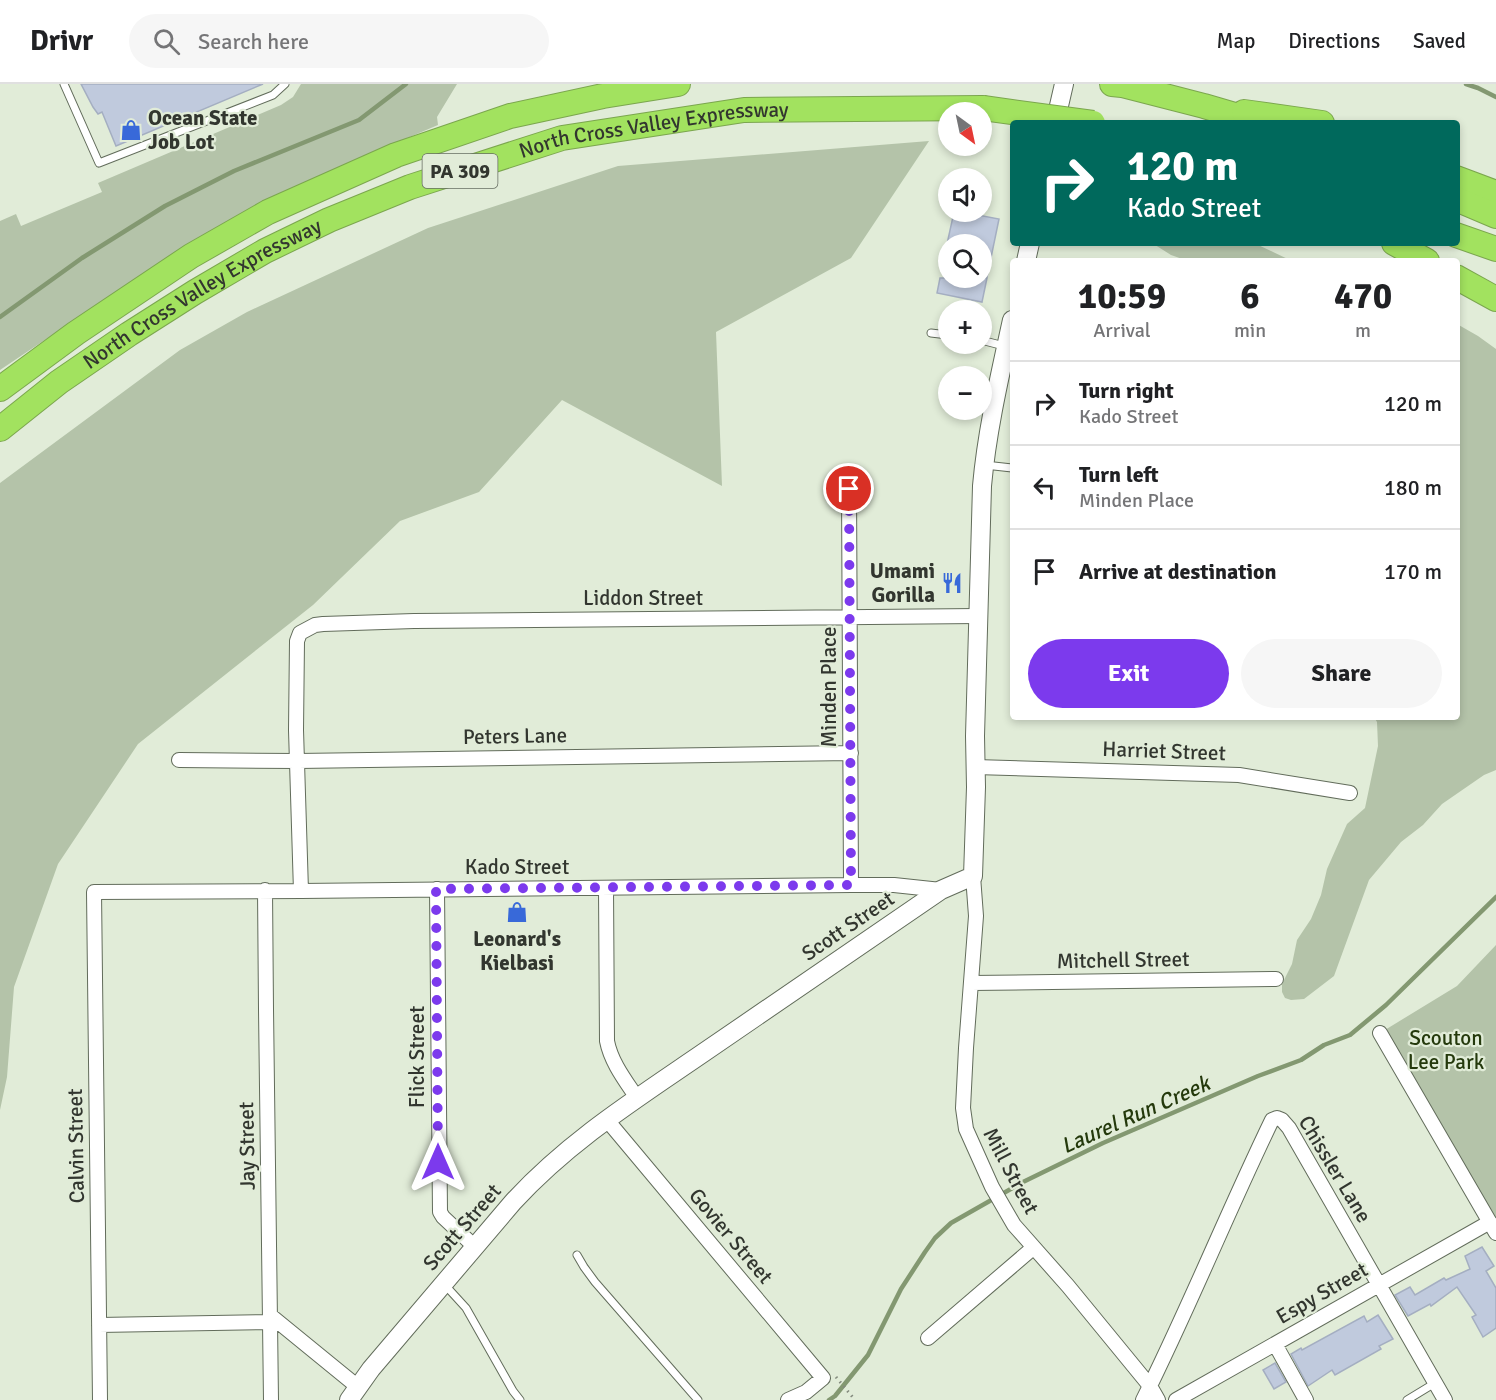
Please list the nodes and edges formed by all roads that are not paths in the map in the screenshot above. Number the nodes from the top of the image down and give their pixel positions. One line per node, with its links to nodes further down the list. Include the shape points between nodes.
1 (64, 84): 2 (lane, via 99,163 273,95)
2 (285, 84)
3 (678, 84): 26 (highway, North Cross Valley Expressway / PA 309, via 510,116 396,155 279,207 191,256)
4 (1064, 84): 7 (street)
5 (1117, 85): 6 (highway)
6 (1204, 106): 9 (highway); 10 (highway)
7 (1056, 120)
8 (1072, 120): 27 (highway, North Cross Valley Expressway / PA 309, bridge, via 983,108 744,110 562,138 410,187 266,251 129,334)
9 (1252, 120)
10 (1301, 120)
11 (1460, 180): 12 (highway)
12 (1496, 193)
13 (1460, 201): 14 (highway)
14 (1496, 216)
15 (1460, 236): 17 (highway)
16 (1400, 246): 18 (highway)
17 (1496, 249)
18 (1422, 258)
19 (1460, 279): 20 (highway)
20 (1496, 299)
21 (931, 333): 23 (lane)
22 (1010, 333): 25 (street)
23 (938, 334)
24 (992, 343): 25 (lane)
25 (1007, 346): 28 (street)
26 (0, 389)
27 (0, 429)
28 (984, 465): 29 (lane); 31 (street)
29 (1010, 468)
30 (849, 489): 32 (street, Minden Place)
31 (978, 616): 32 (street, Liddon Street); 36 (street)
32 (850, 618): 33 (street, Minden Place); 35 (street, Liddon Street, via 315,625 300,633 297,641)
33 (851, 753): 35 (street, Peters Lane); 39 (street, Minden Place)
34 (179, 760): 35 (street, Peters Lane)
35 (298, 760): 44 (street)
36 (975, 767): 37 (street, Harriet Street, via 1239,775); 38 (street)
37 (1350, 793)
38 (973, 876): 42 (street, Scott Street); 47 (street, Mill Street, via 976,916)
39 (851, 885): 40 (street, Kado Street); 42 (street, Kado Street)
40 (606, 888): 41 (street, Kado Street); 49 (street, via 607,1041 609,1052)
41 (436, 889): 44 (street, Kado Street); 52 (street, Flick Street, via 440,1212)
42 (941, 890): 49 (street, Scott Street)
43 (266, 891): 44 (street, Kado Street); 45 (street, Kado Street); 57 (street, Jay Street)
44 (301, 891)
45 (94, 892): 58 (street, Calvin Street)
46 (1276, 979): 47 (street, Mitchell Street)
47 (971, 983): 53 (street, Mill Street, via 963,1108 966,1129 992,1187)
48 (1380, 1034): 51 (street)
49 (637, 1098): 50 (street, Scott Street)
50 (607, 1120): 52 (street, Scott Street, via 532,1181); 68 (street, Govier Street, via 823,1378)
51 (1493, 1227): 56 (street, Espy Street)
52 (475, 1247): 55 (street, Scott Street)
53 (1033, 1248): 59 (street); 62 (street, Mill Street)
54 (577, 1255): 67 (lane, via 595,1282)
55 (443, 1284): 63 (street, Scott Street); 66 (lane, via 466,1308)
56 (1379, 1285): 60 (street, Espy Street); 61 (street, Chissler Lane); 62 (street, Chissler Lane, via 1289,1128 1282,1120 1272,1120)
57 (271, 1319): 58 (street); 63 (street); 65 (street, Jay Street)
58 (99, 1325): 64 (street, Calvin Street)
59 (928, 1338)
60 (1275, 1344): 71 (street, Espy Street); 72 (street)
61 (1435, 1383): 73 (lane); 74 (street, Chissler Lane)
62 (1150, 1386): 69 (street); 70 (street, Mill Street)
63 (354, 1394)
64 (100, 1400)
65 (271, 1400)
66 (520, 1400)
67 (698, 1400)
68 (788, 1400)
69 (1143, 1400)
70 (1158, 1400)
71 (1176, 1400)
72 (1306, 1400)
73 (1407, 1400)
74 (1444, 1400)

